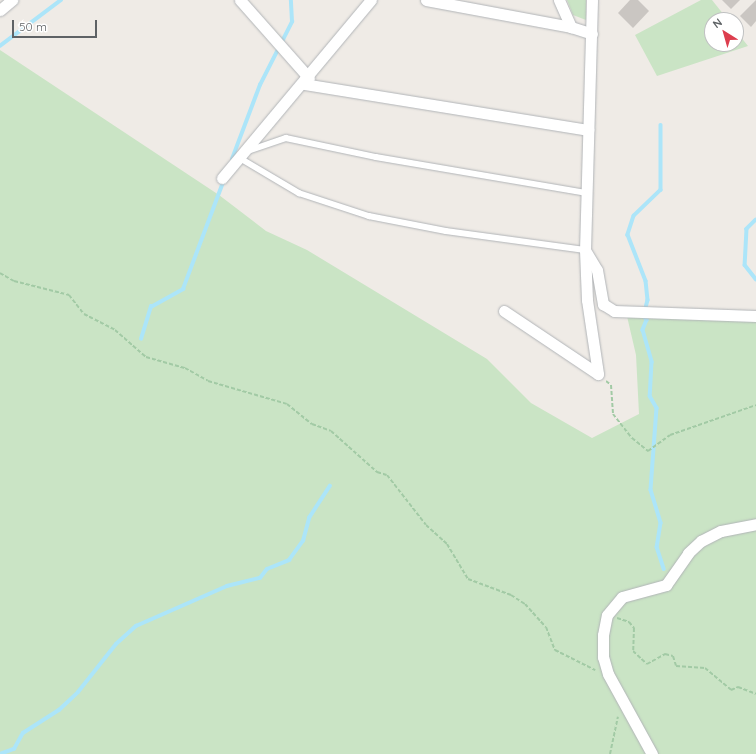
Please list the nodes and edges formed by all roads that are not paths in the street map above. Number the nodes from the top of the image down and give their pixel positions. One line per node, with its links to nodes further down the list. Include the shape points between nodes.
1 (12, 0): 7 (street)
2 (240, 0): 10 (street)
3 (371, 0): 10 (street)
4 (426, 0): 8 (street)
5 (559, 0): 8 (street)
6 (592, 0): 9 (street)
7 (0, 10)
8 (571, 27): 9 (street)
9 (592, 34): 11 (street)
10 (306, 81): 11 (street); 12 (street)
11 (588, 130): 14 (street)
12 (244, 155): 13 (street); 14 (lane, via 286,138 376,157); 15 (lane, via 299,193 369,216 446,231)
13 (222, 178)
14 (587, 193): 15 (street)
15 (585, 250): 16 (street, via 587,300 598,374); 17 (street, via 597,270 603,304 614,311)
16 (504, 311)
17 (756, 316)
18 (756, 524): 19 (street, via 721,531 701,541 688,553 666,585 622,597 607,615 603,650 608,674)
19 (652, 754)

